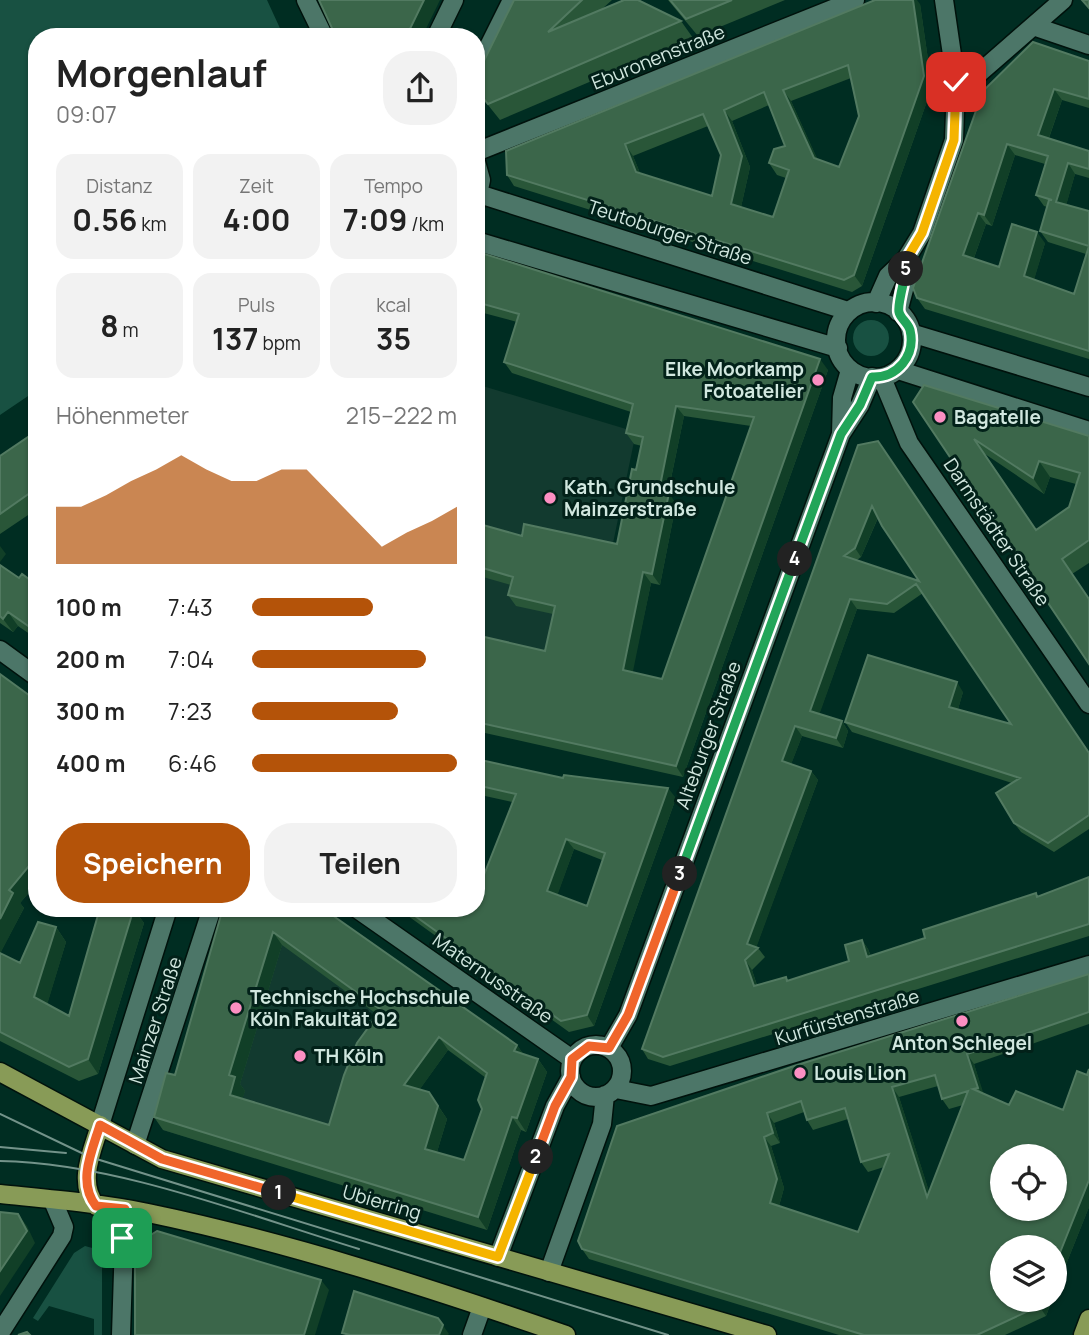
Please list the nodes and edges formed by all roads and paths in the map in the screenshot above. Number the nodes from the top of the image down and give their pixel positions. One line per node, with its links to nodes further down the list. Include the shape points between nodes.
1 (306, 0): 8 (street)
2 (454, 0): 9 (street)
3 (512, 0): 11 (street)
4 (855, 0): 13 (street, Eburonenstraße)
5 (944, 0): 12 (street)
6 (1063, 0): 7 (street)
7 (1036, 27): 10 (street); 12 (street, via 977,75)
8 (320, 28)
9 (440, 28)
10 (1089, 45)
11 (485, 54)
12 (956, 82): 16 (street, via 954,140 922,233)
13 (485, 148)
14 (485, 200): 18 (street, Teutoburger Straße)
15 (485, 244): 21 (street)
16 (906, 260): 17 (street, via 888,276); 19 (street)
17 (877, 303): 18 (street, via 863,303); 19 (street)
18 (848, 311): 21 (street, via 837,328)
19 (898, 312): 20 (street)
20 (911, 333): 23 (street, Alteburger Straße, via 911,347); 24 (street)
21 (838, 348): 22 (street)
22 (850, 370): 23 (street); 26 (street, Alteburger Straße, via 842,398)
23 (884, 375): 25 (street); 26 (street, Alteburger Straße); 29 (street, Darmstädter Straße, via 909,443)
24 (1089, 387)
25 (1089, 431)
26 (841, 434): 34 (street, Alteburger Straße, via 628,1015)
27 (0, 650): 28 (street)
28 (28, 670)
29 (1089, 704)
30 (165, 917): 39 (street, Mainzer Straße)
31 (209, 917): 40 (street, Mainzer Straße)
32 (369, 917): 35 (street, Maternusstraße)
33 (1089, 965): 38 (street, Kurfürstenstraße, via 651,1096)
34 (609, 1048): 35 (street, via 589,1046); 38 (street, via 622,1070)
35 (572, 1059): 37 (street)
36 (0, 1072): 39 (main road, Ubierring)
37 (571, 1077): 38 (street, via 585,1095); 45 (street, via 555,1106)
38 (611, 1092): 46 (street)
39 (100, 1125): 40 (main road, Ubierring); 43 (main road, via 86,1187)
40 (135, 1144): 45 (main road, Ubierring, via 179,1164)
41 (0, 1194): 42 (main road)
42 (53, 1200): 43 (main road); 50 (street, via 64,1227 62,1236)
43 (96, 1206): 44 (main road)
44 (125, 1209): 47 (main road, via 209,1227); 51 (street)
45 (498, 1257): 46 (main road, Ubierring)
46 (549, 1272): 54 (main road, Ubierring)
47 (482, 1307): 49 (main road); 52 (street)
48 (1089, 1319): 55 (main road)
49 (524, 1329): 53 (main road)
50 (0, 1333)
51 (121, 1335)
52 (472, 1335)
53 (566, 1335)
54 (767, 1335)
55 (1083, 1335)

